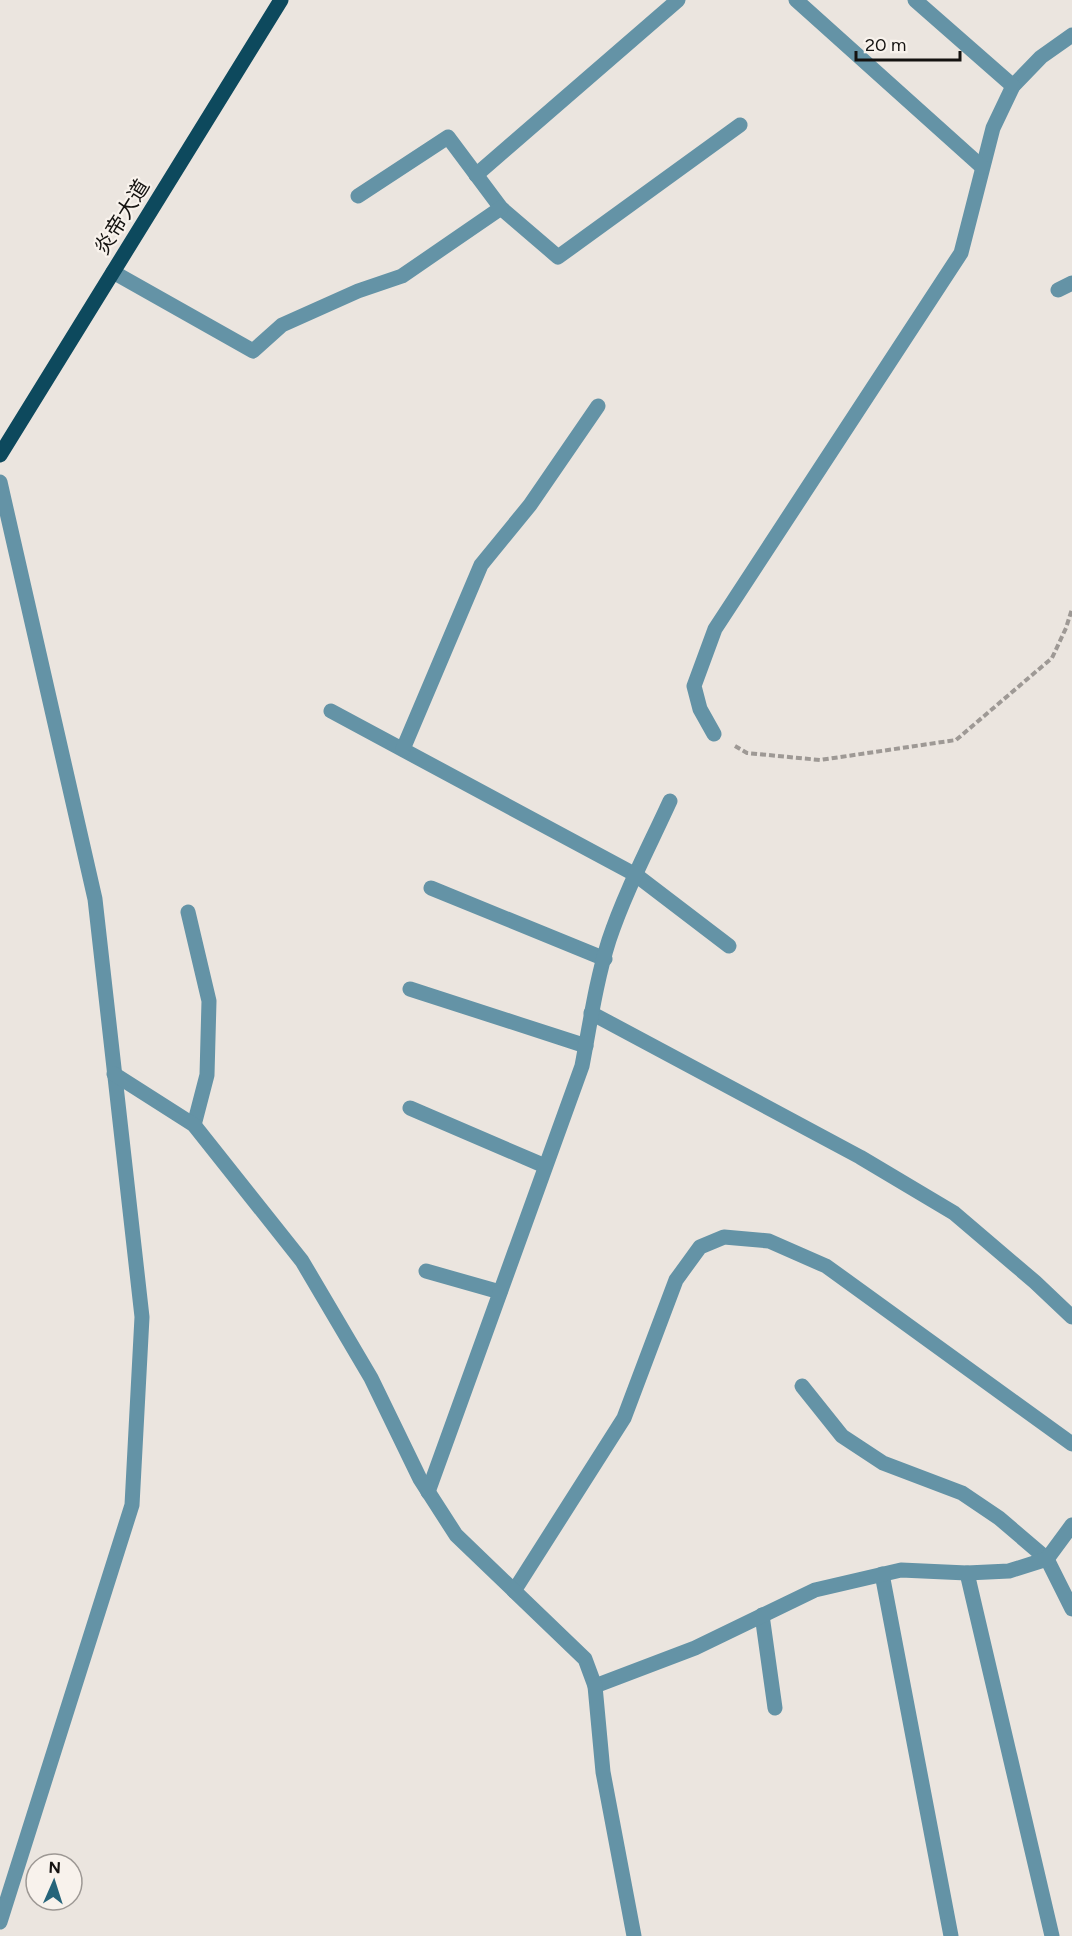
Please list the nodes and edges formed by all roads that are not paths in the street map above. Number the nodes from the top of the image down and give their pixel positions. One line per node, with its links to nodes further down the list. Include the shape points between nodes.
1 (281, 0): 12 (main road, 炎帝大道)
2 (678, 0): 9 (street)
3 (796, 0): 8 (street)
4 (915, 0): 6 (street)
5 (1072, 35): 6 (street, via 1041,57)
6 (1013, 86): 8 (street, via 993,128)
7 (740, 125): 11 (street, via 558,257)
8 (982, 167): 17 (street, via 961,253 715,629 694,686 700,710)
9 (476, 175): 10 (street, via 448,137); 11 (street)
10 (358, 196)
11 (501, 208): 12 (street, via 402,276 282,325 253,351)
12 (113, 273): 14 (main road, 炎帝大道)
13 (598, 406): 18 (street, via 530,506 481,565)
14 (0, 455)
15 (0, 482): 28 (street, via 95,899)
16 (331, 711): 18 (street)
17 (714, 734)
18 (403, 749): 20 (street)
19 (670, 801): 20 (street)
20 (636, 875): 23 (street); 24 (street)
21 (431, 888): 24 (street)
22 (188, 912): 30 (street, via 209,1001 207,1075)
23 (729, 946)
24 (604, 959): 26 (street)
25 (410, 989): 27 (street)
26 (591, 1013): 27 (street); 34 (street, via 860,1157 954,1213)
27 (586, 1046): 31 (street)
28 (114, 1074): 30 (street); 47 (street, via 142,1317 132,1505)
29 (410, 1108): 31 (street)
30 (194, 1125): 37 (street, via 302,1261 371,1378)
31 (545, 1166): 33 (street)
32 (426, 1271): 33 (street)
33 (500, 1292): 37 (street)
34 (1072, 1317)
35 (802, 1386): 39 (street, via 842,1436 883,1463 962,1493)
36 (1072, 1444): 42 (street, via 826,1266 769,1241 724,1237 700,1247 676,1280 624,1418)
37 (428, 1492): 42 (street, via 456,1535)
38 (1072, 1525): 39 (street)
39 (1047, 1559): 40 (street, via 1009,1571); 43 (street)
40 (967, 1573): 41 (street, via 901,1570); 50 (street)
41 (882, 1574): 44 (street, via 814,1590); 49 (street)
42 (514, 1591): 45 (street, via 585,1659)
43 (1072, 1610)
44 (762, 1615): 45 (street, via 695,1648); 46 (street)
45 (595, 1686): 48 (street, via 603,1772)
46 (775, 1708)
47 (0, 1922)
48 (634, 1936)
49 (951, 1936)
50 (1052, 1936)

